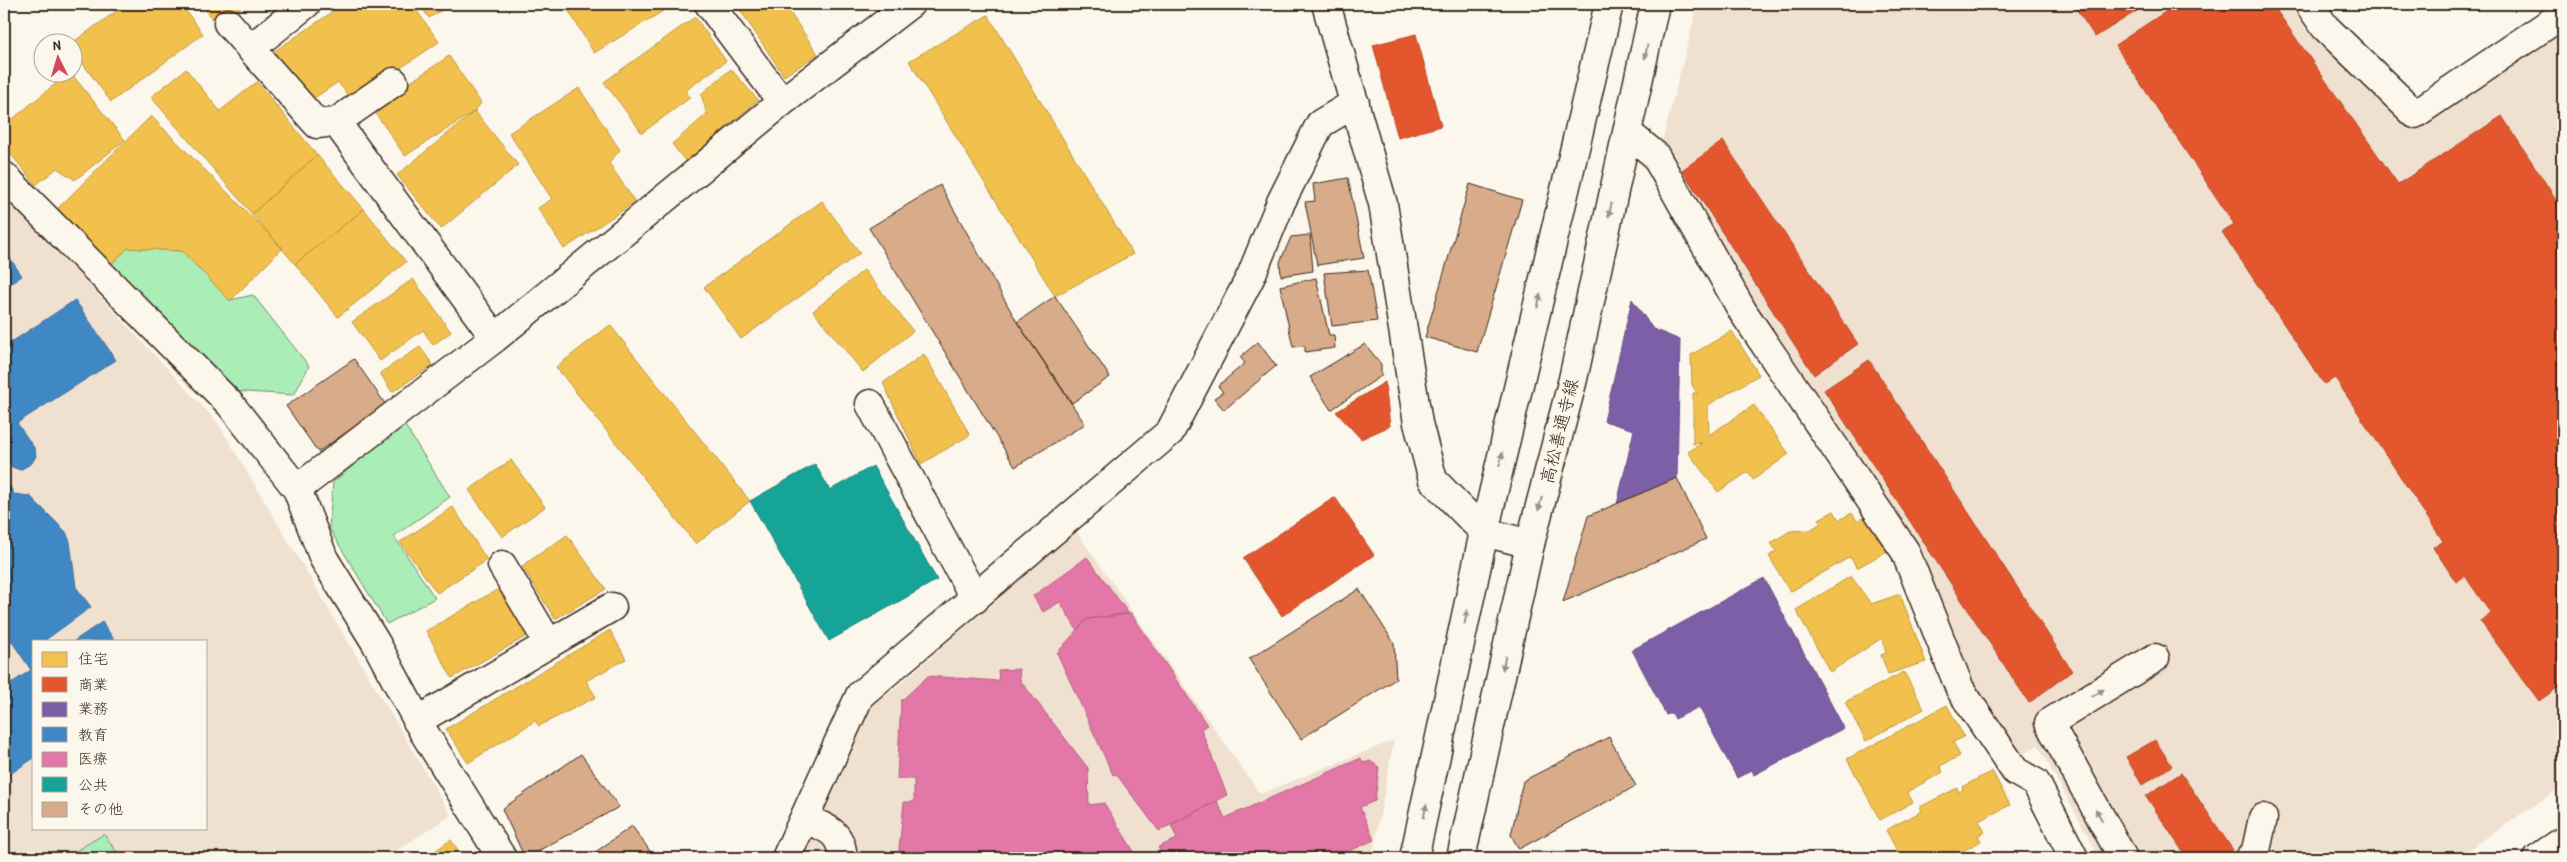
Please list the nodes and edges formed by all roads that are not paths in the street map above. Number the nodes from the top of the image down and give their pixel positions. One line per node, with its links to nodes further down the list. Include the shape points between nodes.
1 (306, 4): 10 (street)
2 (709, 4): 12 (street)
3 (910, 4): 12 (street)
4 (1609, 4): 20 (street, one-way to 4)
5 (1655, 4): 15 (street, 高松善通寺線, one-way to 15)
6 (2309, 4): 8 (street, via 2325,27 2415,114)
7 (1332, 6): 13 (street)
8 (2563, 14)
9 (228, 23): 10 (street)
10 (251, 48): 14 (street, via 317,124)
11 (394, 82): 14 (street)
12 (782, 102): 17 (street)
13 (1355, 103): 20 (street, via 1383,204 1418,423 1433,480); 23 (street, via 1320,124 1281,202 1251,276 1170,432)
14 (336, 122): 17 (street)
15 (1628, 133): 21 (street, 高松善通寺線, one-way to 21, via 1573,379); 36 (street, via 1655,155 1743,312 1905,551 1960,690 2015,771 2036,783)
16 (4, 176): 19 (street, via 230,404)
17 (495, 338): 19 (street)
18 (870, 404): 23 (street)
19 (297, 489): 27 (street, via 324,559 376,643)
20 (1484, 532): 21 (street); 34 (street, one-way to 20)
21 (1530, 544): 35 (street, 高松善通寺線, one-way to 35)
22 (502, 565): 25 (street)
23 (975, 599): 29 (street, via 860,695)
24 (612, 607): 25 (street)
25 (549, 644): 27 (street)
26 (2155, 658): 37 (street, one-way to 26, via 2049,724)
27 (417, 721): 31 (street)
28 (2263, 818): 38 (street, via 2255,855)
29 (804, 819): 32 (street); 33 (street, via 831,829 842,846)
30 (2563, 841): 39 (street)
31 (502, 858)
32 (786, 858)
33 (843, 858)
34 (1414, 858)
35 (1461, 858)
36 (2074, 858)
37 (2123, 858)
38 (2250, 858)
39 (2538, 858)

